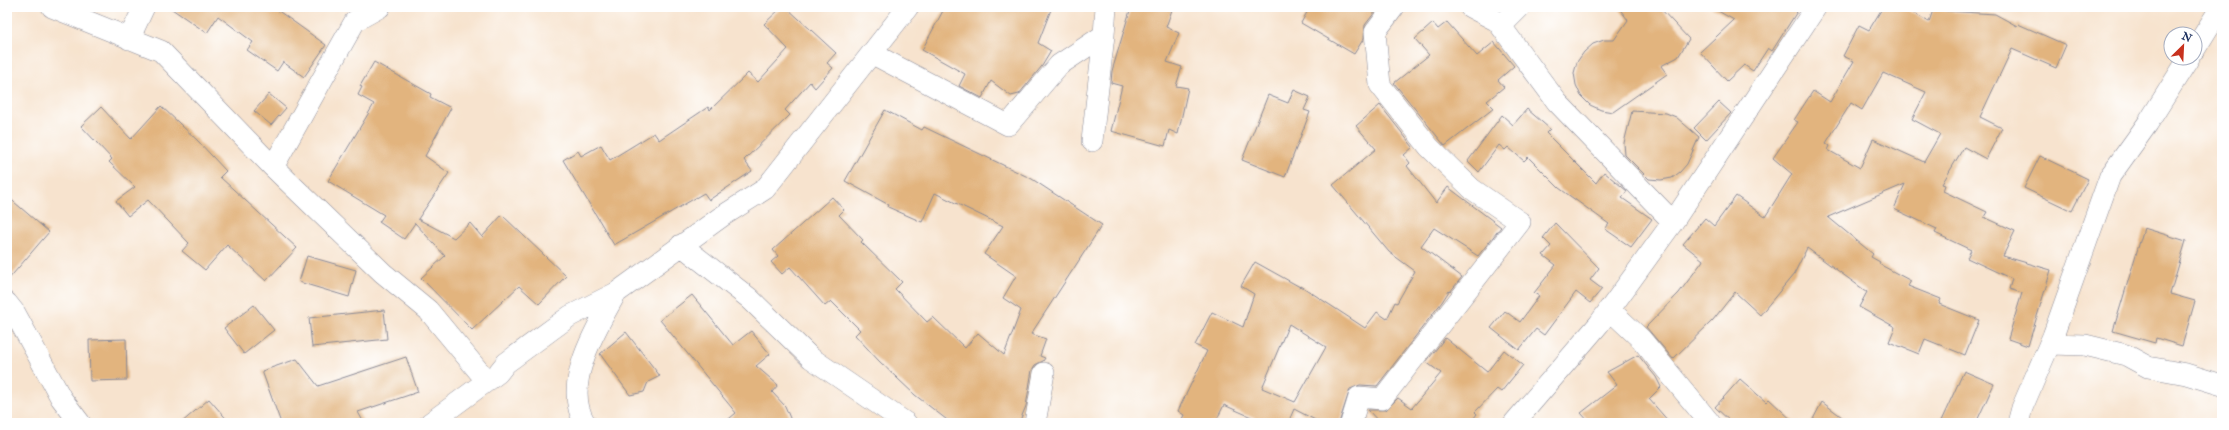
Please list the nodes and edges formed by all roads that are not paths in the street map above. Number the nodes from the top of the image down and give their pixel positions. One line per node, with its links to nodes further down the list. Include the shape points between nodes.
1 (52, 7): 14 (street)
2 (144, 7): 14 (street)
3 (380, 7): 18 (street, via 355,21)
4 (908, 7): 15 (street)
5 (1106, 7): 12 (street)
6 (1394, 7): 33 (street, via 1375,32 1380,85 1434,152 1472,189 1520,222 1382,399 1359,397)
7 (1470, 7): 11 (street)
8 (1520, 7): 11 (street)
9 (1816, 7): 19 (street)
10 (2221, 7): 13 (street)
11 (1495, 18): 19 (street, via 1557,102)
12 (1104, 35): 15 (street, via 1059,65 1008,125); 17 (street)
13 (2203, 35)
14 (129, 39): 18 (street, via 161,51)
15 (873, 54): 20 (street, via 765,189)
16 (2184, 66): 24 (street, via 2110,176)
17 (1092, 141)
18 (273, 167): 26 (street, via 383,273 428,310)
19 (1673, 222): 23 (street)
20 (681, 245): 21 (street); 31 (street, via 749,298 811,358)
21 (616, 293): 26 (street, via 570,316); 30 (street, via 592,335 576,380 581,416)
22 (7, 303): 28 (street, via 15,313 61,398)
23 (1609, 309): 34 (street); 35 (street, via 1641,339)
24 (2050, 344): 27 (street, via 2092,347 2126,355 2148,367 2186,374); 36 (street)
25 (1044, 373): 32 (street)
26 (486, 380): 29 (street)
27 (2222, 385)
28 (80, 423)
29 (430, 423)
30 (585, 423)
31 (906, 423)
32 (1035, 423)
33 (1351, 423)
34 (1514, 423)
35 (1710, 423)
36 (2018, 423)

